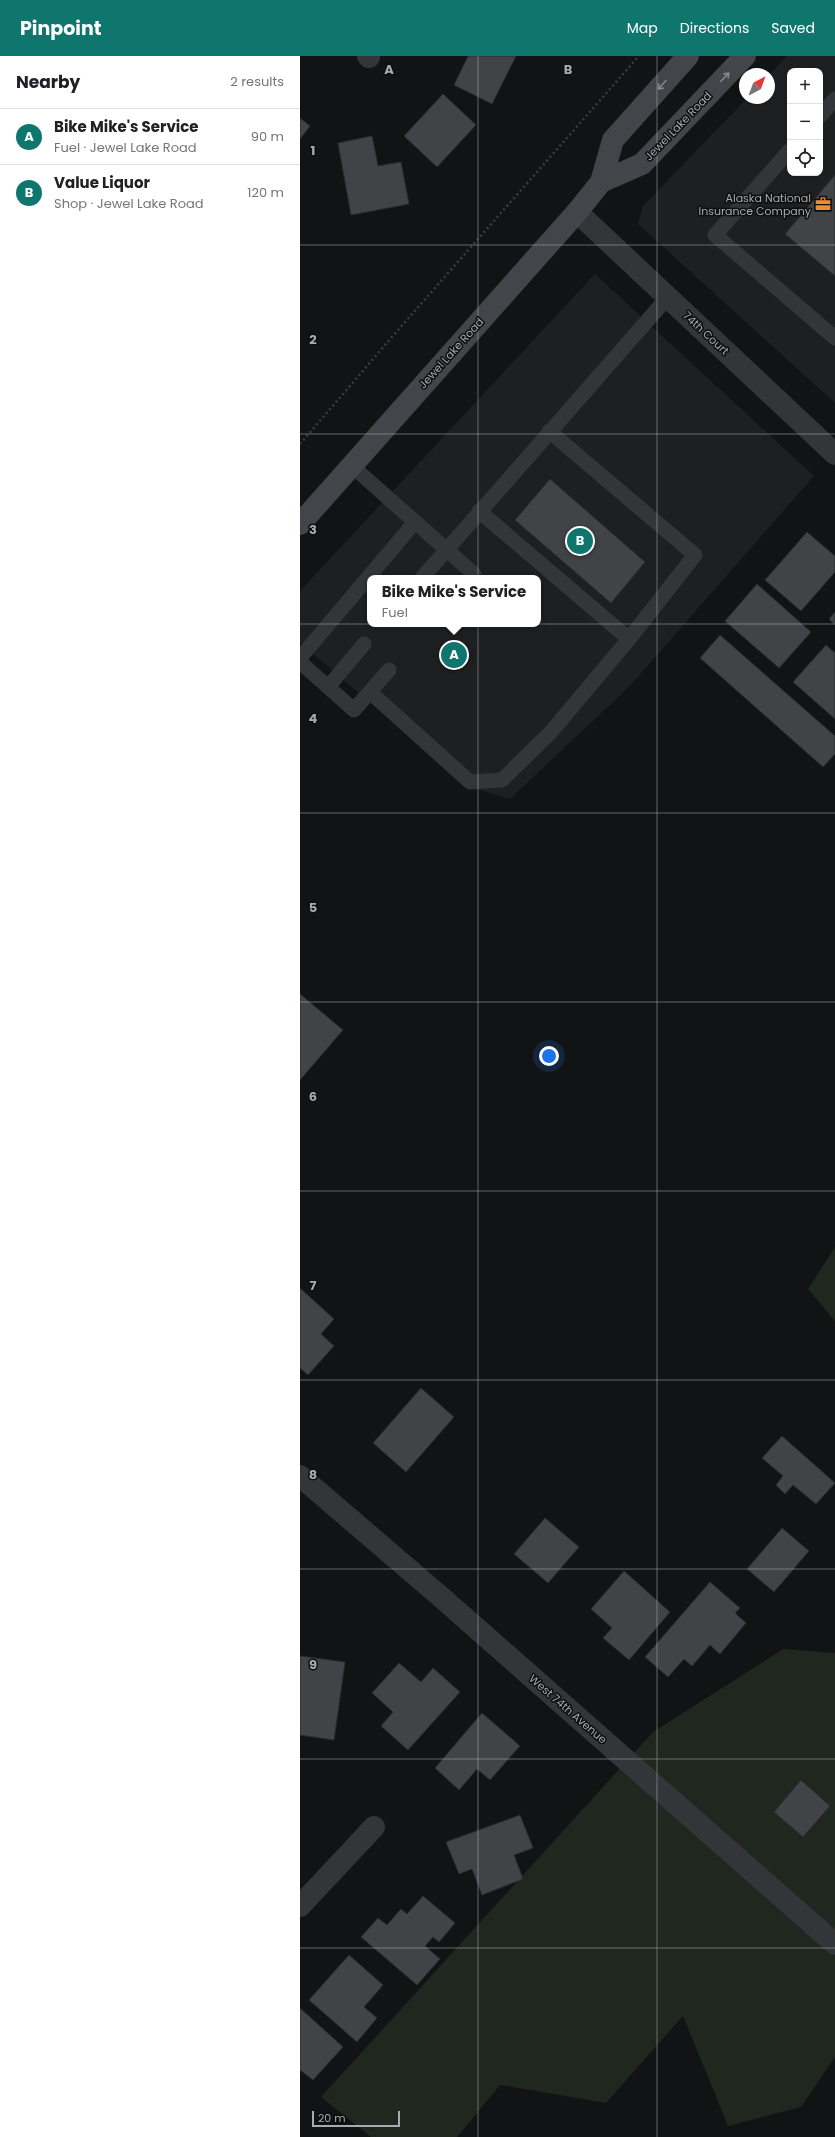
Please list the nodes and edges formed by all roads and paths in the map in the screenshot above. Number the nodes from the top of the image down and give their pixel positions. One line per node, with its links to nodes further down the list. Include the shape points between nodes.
1 (639, 56): 12 (path)
2 (688, 56): 7 (main road, Jewel Lake Road, one-way to 7, via 613,140)
3 (745, 56): 7 (main road, Jewel Lake Road, one-way to 3, via 642,164)
4 (835, 99): 5 (lane)
5 (823, 113)
6 (787, 153): 10 (lane, via 715,235)
7 (601, 182): 8 (main road, Jewel Lake Road)
8 (577, 212): 9 (street, 74th Court); 14 (main road, Jewel Lake Road)
9 (668, 297): 11 (lane); 13 (street, 74th Court)
10 (835, 338)
11 (549, 431): 15 (lane); 23 (lane, via 695,555)
12 (300, 444)
13 (835, 454)
14 (352, 466): 16 (lane); 17 (main road, Jewel Lake Road)
15 (479, 511): 18 (lane); 23 (lane)
16 (415, 522): 18 (lane); 19 (lane)
17 (300, 524)
18 (446, 550): 20 (lane); 21 (lane)
19 (370, 575)
20 (425, 575)
21 (473, 575)
22 (367, 579): 25 (lane)
23 (629, 639): 29 (lane, via 551,732 502,780 470,782)
24 (364, 644): 28 (lane)
25 (300, 658)
26 (300, 662): 28 (lane)
27 (389, 670): 29 (lane)
28 (328, 687): 29 (lane, via 354,710)
29 (370, 692)
30 (300, 1476): 33 (street, West 74th Avenue)
31 (374, 1827): 32 (street)
32 (300, 1906)
33 (835, 1944)

